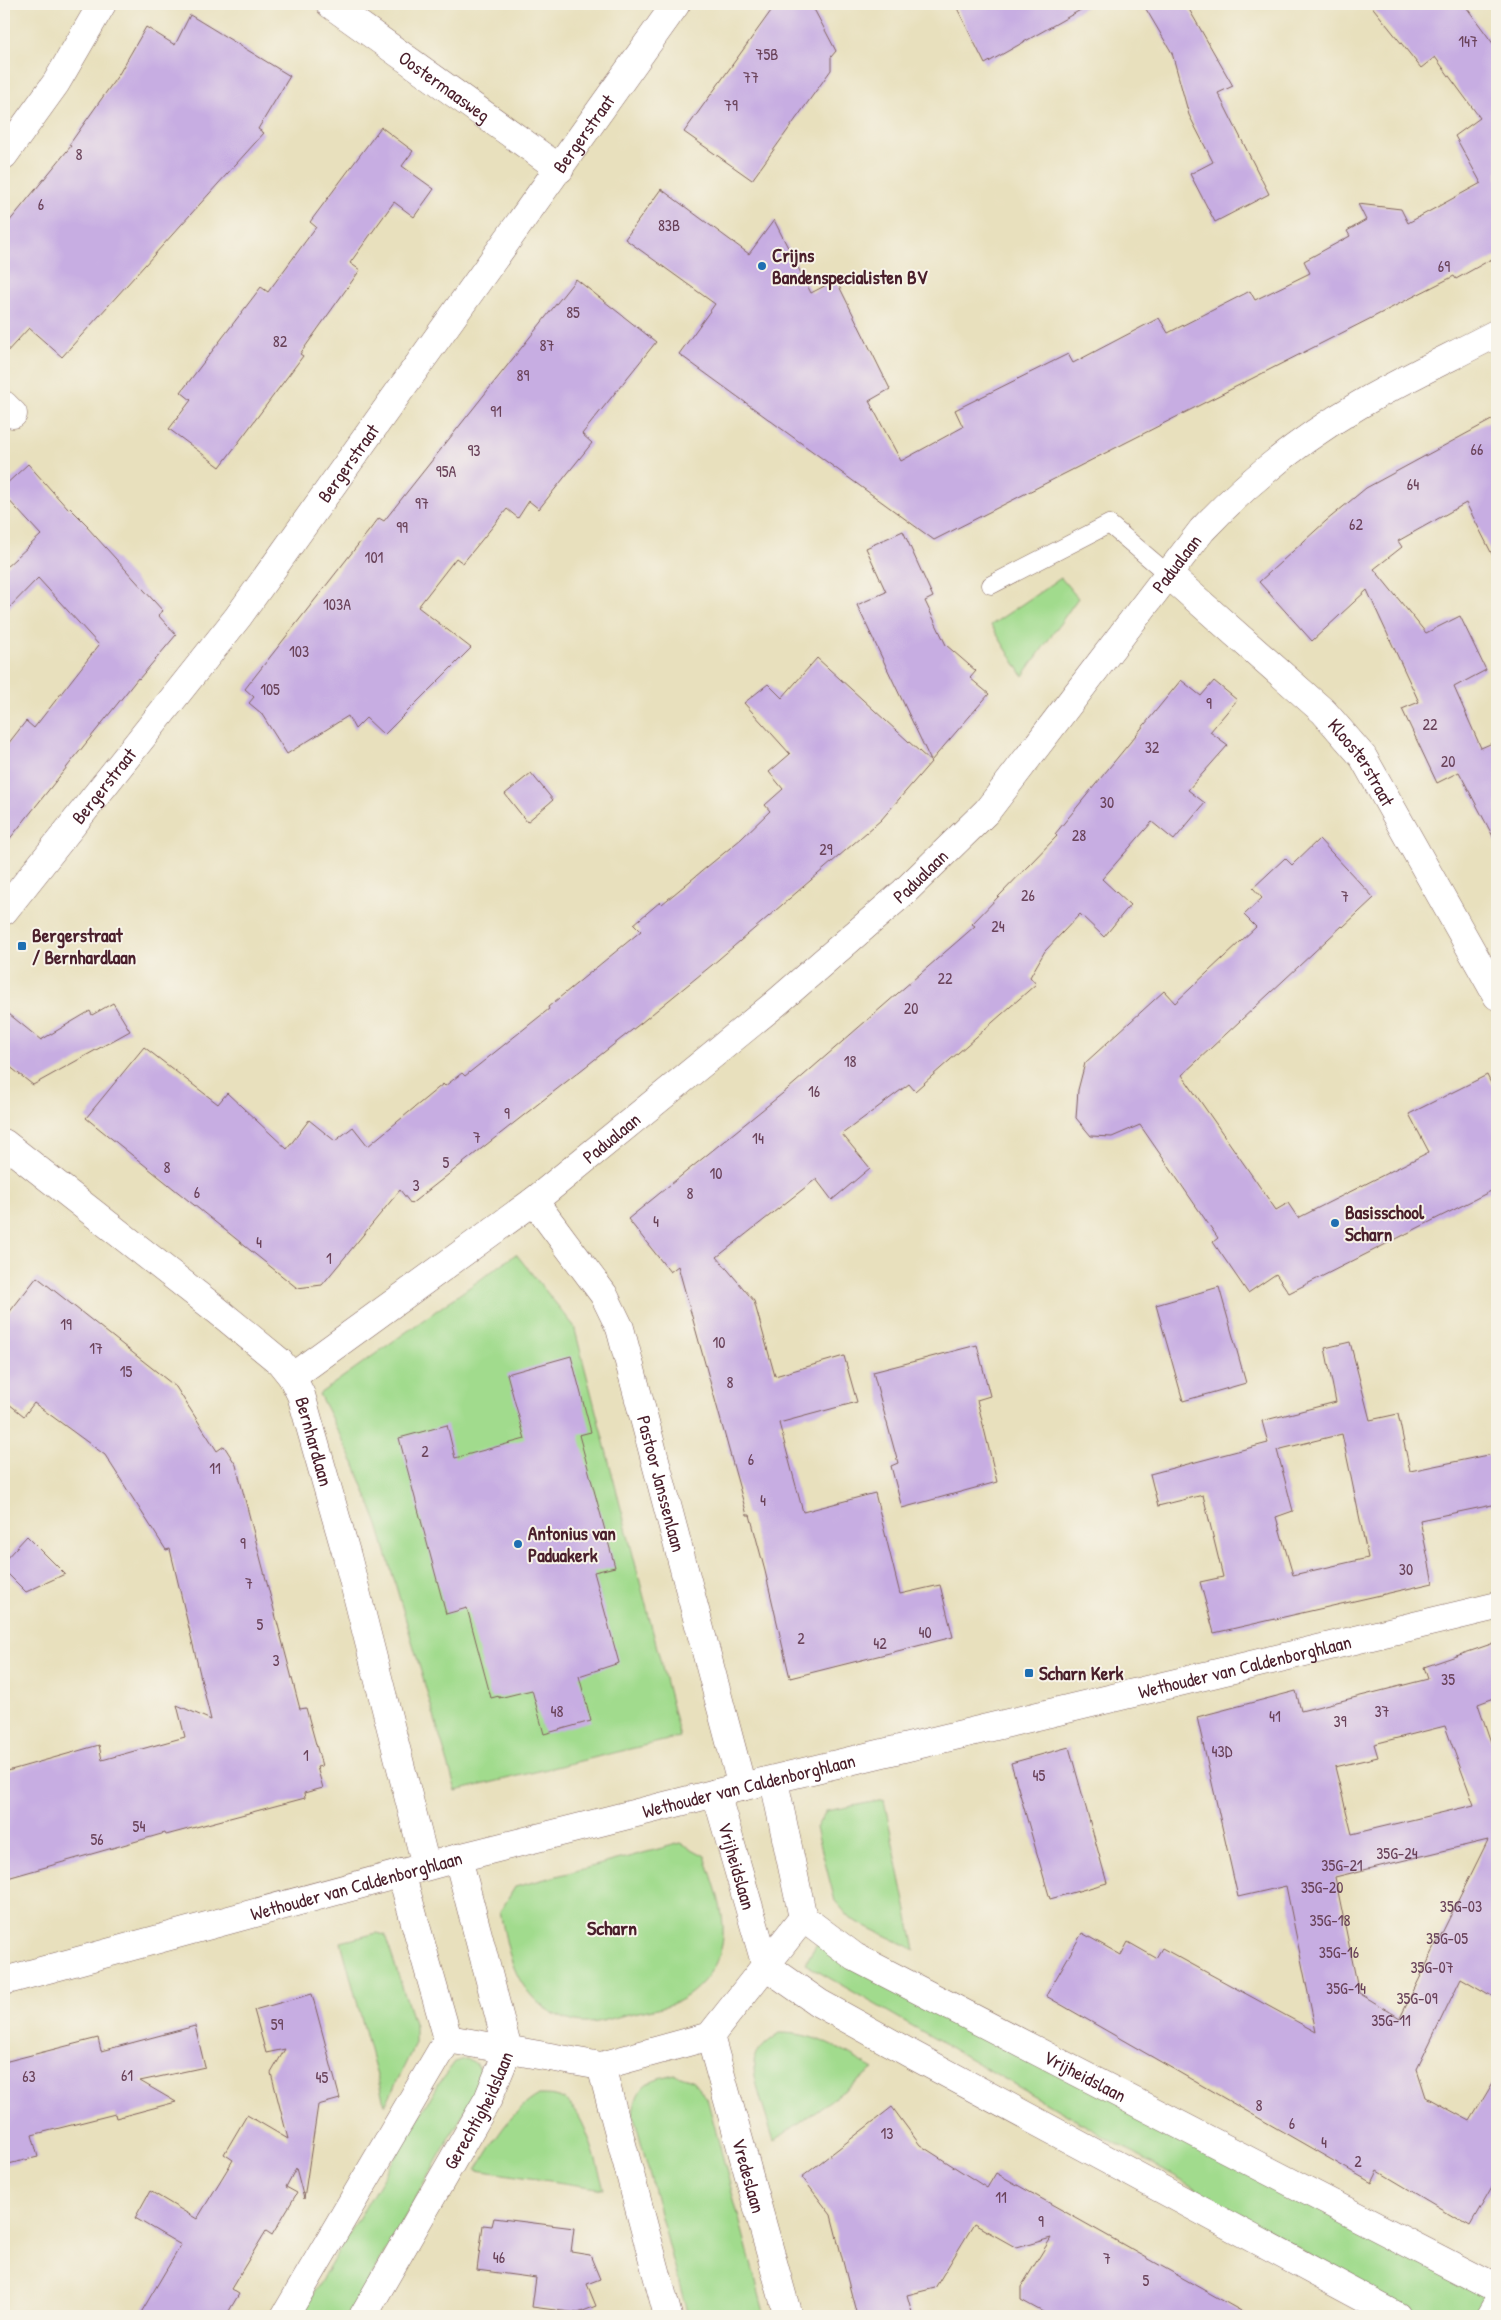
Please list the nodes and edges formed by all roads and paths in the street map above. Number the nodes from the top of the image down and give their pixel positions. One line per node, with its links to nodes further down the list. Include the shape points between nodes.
1 (102, 4): 4 (street, via 56,83)
2 (330, 4): 5 (street, Oostermaasweg)
3 (676, 4): 5 (street, Bergerstraat)
4 (4, 155)
5 (560, 169): 9 (street, Bergerstraat, via 238,617)
6 (1497, 333): 7 (street, Padualaan, via 1359,405 1298,445 1230,500 1202,530)
7 (1169, 575): 8 (lane, via 1108,524); 10 (street, Kloosterstraat, via 1324,712 1363,757); 12 (street, Padualaan, via 987,811 904,892 782,998)
8 (991, 585)
9 (4, 911)
10 (1497, 996)
11 (4, 1143): 13 (street, Bernhardlaan, via 218,1311 280,1362)
12 (534, 1201): 13 (street, Padualaan); 16 (street, Pastoor Janssenlaan, via 604,1295 620,1328)
13 (292, 1377): 18 (street, Bernhardlaan, via 301,1395 347,1556)
14 (1497, 1606): 15 (street, Wethouder van Caldenborghlaan)
15 (774, 1781): 16 (street, Wethouder van Caldenborghlaan); 19 (street)
16 (729, 1790): 17 (street, Wethouder van Caldenborghlaan); 20 (street, Vrijheidslaan)
17 (458, 1858): 18 (street, Wethouder van Caldenborghlaan); 24 (street, Gerechtigheidslaan)
18 (414, 1869): 21 (street, Wethouder van Caldenborghlaan); 23 (street)
19 (803, 1918): 20 (street); 26 (street, Vrijheidslaan, via 855,1957)
20 (766, 1966): 22 (street); 32 (street, via 818,2002 886,2040)
21 (4, 1981)
22 (710, 2036): 25 (street); 31 (street, Vredeslaan)
23 (448, 2039): 24 (street); 28 (street)
24 (508, 2050): 25 (street); 29 (street, Gerechtigheidslaan, via 488,2099)
25 (600, 2066): 30 (street)
26 (1497, 2289)
27 (1497, 2304): 33 (street)
28 (285, 2316)
29 (363, 2316)
30 (668, 2316)
31 (788, 2316)
32 (1397, 2316)
33 (1490, 2316)

